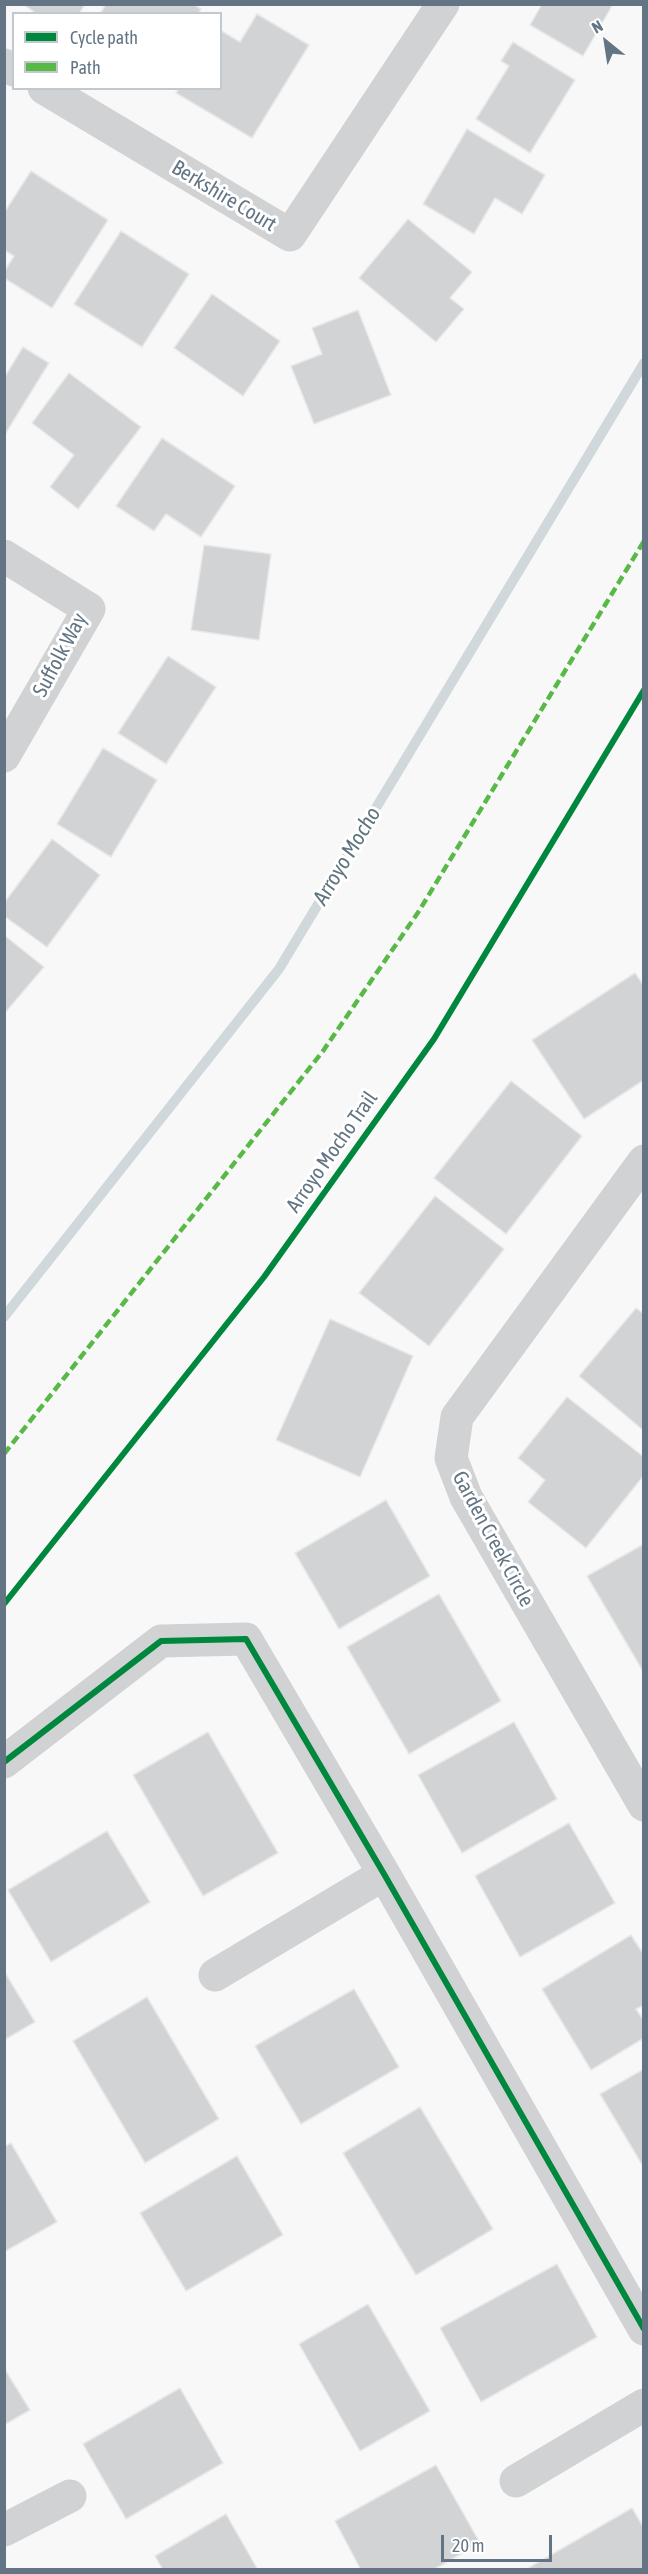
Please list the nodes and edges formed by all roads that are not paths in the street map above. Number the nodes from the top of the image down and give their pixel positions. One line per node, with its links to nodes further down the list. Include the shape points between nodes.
1 (443, 4): 2 (street, Berkshire Court, via 290,236)
2 (47, 90)
3 (4, 556): 4 (street, Suffolk Way, via 89,609)
4 (4, 756)
5 (644, 1161): 7 (street, Garden Creek Circle, via 457,1417 451,1458 466,1497)
6 (4, 1762): 8 (street, via 161,1641 246,1640)
7 (644, 1804)
8 (384, 1874): 9 (street); 10 (street)
9 (215, 1975)
10 (644, 2329)
11 (644, 2405): 12 (street)
12 (516, 2481)
13 (70, 2496): 14 (street)
14 (4, 2530)

